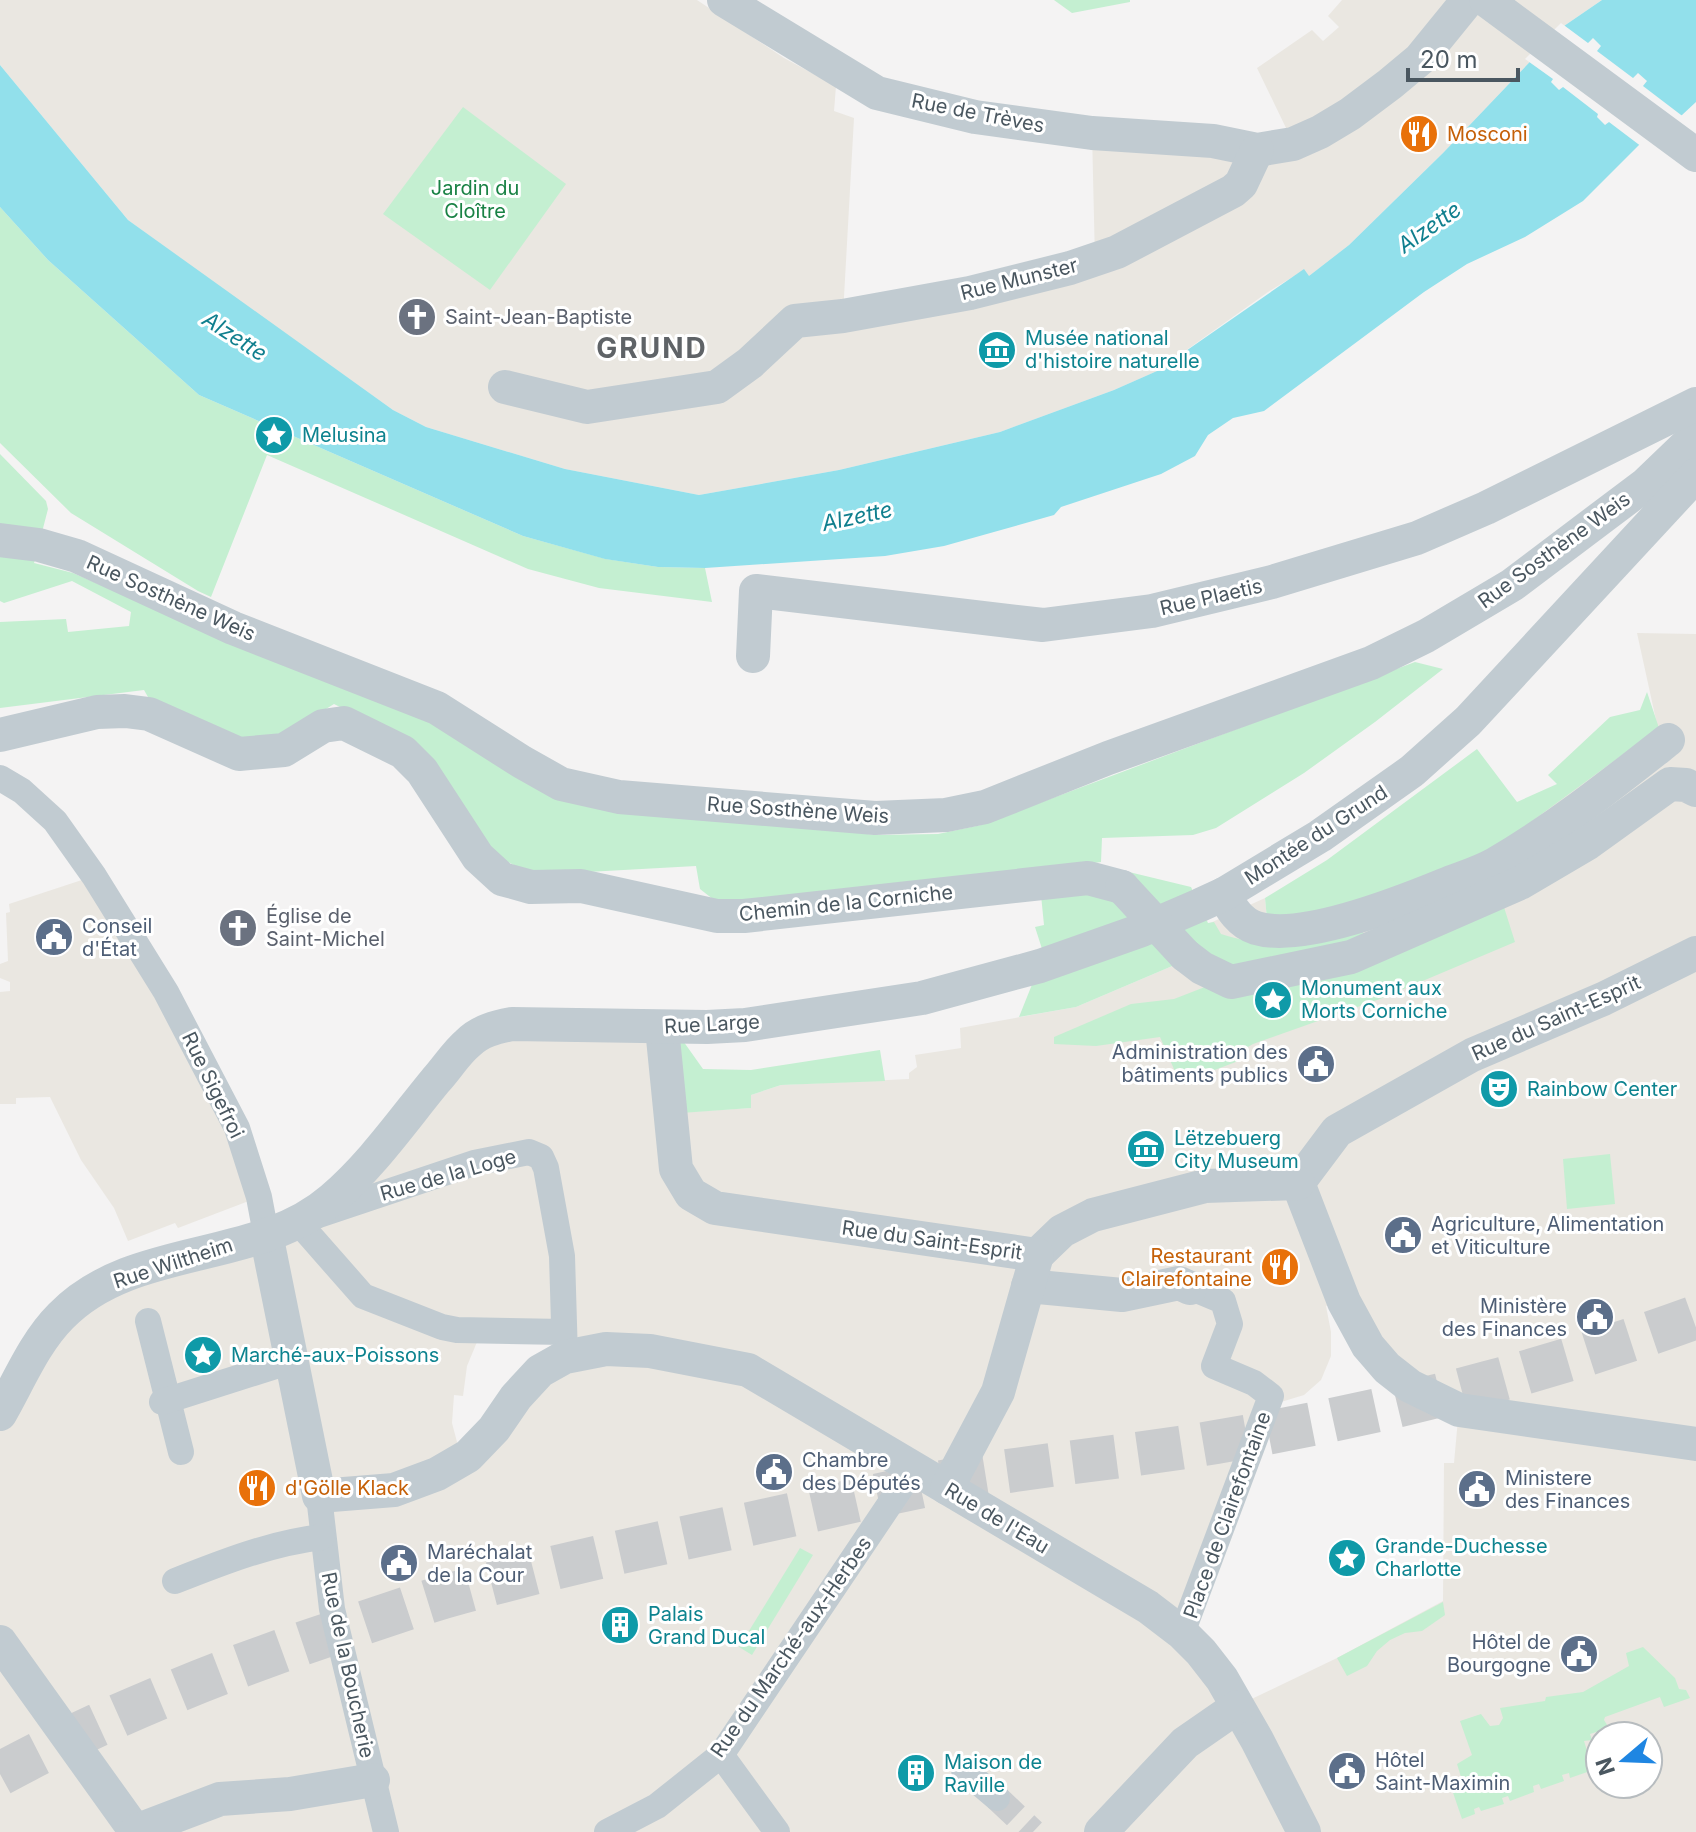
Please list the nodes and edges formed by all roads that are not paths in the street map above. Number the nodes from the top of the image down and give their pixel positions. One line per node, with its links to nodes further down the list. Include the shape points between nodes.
1 (724, 0): 5 (street, Rue de Trèves, via 877,93 975,117)
2 (1468, 0): 5 (street, via 1420,59 1350,114 1293,144)
3 (1486, 0): 4 (street)
4 (1685, 148)
5 (1257, 150): 6 (street, Rue Munster, via 1233,191 1117,252 970,293 795,321 717,387 587,407)
6 (505, 387)
7 (1696, 404): 11 (street, Rue Plaetis, via 1417,538 1272,582 1152,611 1043,625 756,591)
8 (1696, 436): 10 (street, Rue Sosthène Weis, via 1646,484 1512,585 1426,636 1371,663 985,807 946,815 875,818 619,797 561,784 437,708 233,628 77,556)
9 (1696, 475): 16 (street, Montée du Grund, via 1468,721 1412,771 1320,836)
10 (0, 540)
11 (753, 656)
12 (0, 735): 15 (street, Chemin de la Corniche, bridge, via 97,712 125,711 149,714 239,754 284,750 323,726 344,723 403,752 422,771 478,857 502,879 531,887 581,886 717,916 744,916 1088,878 1122,887 1185,955 1231,982 1351,957 1520,883 1588,843 1670,784)
13 (1668, 740): 16 (street, Montée du Grund, via 1570,818 1492,866 1361,916 1267,931 1240,918)
14 (0, 778): 21 (street, Rue Sigefroi, via 55,821 166,992 237,1128)
15 (1696, 790)
16 (1224, 894): 18 (street, Rue Large, via 1040,966 922,998 745,1025)
17 (1696, 953): 19 (street, Rue du Saint-Esprit, via 1472,1055 1337,1131)
18 (662, 1028): 20 (street, Rue Large, via 512,1024 479,1034 361,1170 331,1200); 22 (street, Rue du Saint-Esprit, via 676,1169 702,1203 879,1234)
19 (1298, 1183): 22 (street, Rue du Saint-Esprit, via 1205,1186 1093,1215 1062,1231); 29 (street, via 1344,1302 1368,1346 1410,1386 1459,1410)
20 (298, 1222): 21 (street, Rue Large); 25 (street, Rue de l'Eau, via 363,1296 442,1327); 25 (street, Rue de la Loge, via 474,1163 529,1152 541,1157 562,1256)
21 (266, 1234): 26 (street, Rue Sigefroi); 28 (street, Rue Wiltheim, via 116,1278 83,1297 42,1339)
22 (1032, 1271): 23 (street, via 1122,1295 1179,1283); 32 (street, via 998,1392)
23 (1195, 1290): 36 (street, Place de Clairefontaine, via 1223,1301 1230,1324 1214,1366 1271,1396)
24 (148, 1321): 27 (street)
25 (557, 1353): 31 (street, Rue de l'Eau, via 650,1351 748,1370); 33 (street, via 468,1456 394,1490)
26 (291, 1361): 27 (street); 33 (street, Rue Sigefroi)
27 (165, 1401): 30 (street)
28 (0, 1414)
29 (1696, 1444)
30 (181, 1452)
31 (914, 1468): 32 (street, Rue de l'Eau); 39 (street, Rue du Marché-aux-Herbes)
32 (947, 1488): 36 (street, Rue de l'Eau, via 1148,1607)
33 (319, 1496): 34 (street, Rue de la Boucherie)
34 (322, 1537): 35 (street, via 236,1557); 41 (street, Rue de la Boucherie, via 332,1609)
35 (175, 1581)
36 (1182, 1633): 38 (street, Rue de l'Eau)
37 (0, 1642): 43 (street)
38 (1237, 1707): 47 (street, via 1185,1743); 48 (street, Rue de l'Eau)
39 (721, 1755): 45 (street, Rue du Marché-aux-Herbes, via 657,1806); 46 (street)
40 (964, 1770): 42 (street)
41 (373, 1780): 43 (street, via 220,1799); 44 (street, Rue de la Boucherie)
42 (997, 1798)
43 (136, 1832)
44 (386, 1832)
45 (607, 1832)
46 (777, 1832)
47 (1101, 1832)
48 (1304, 1832)

